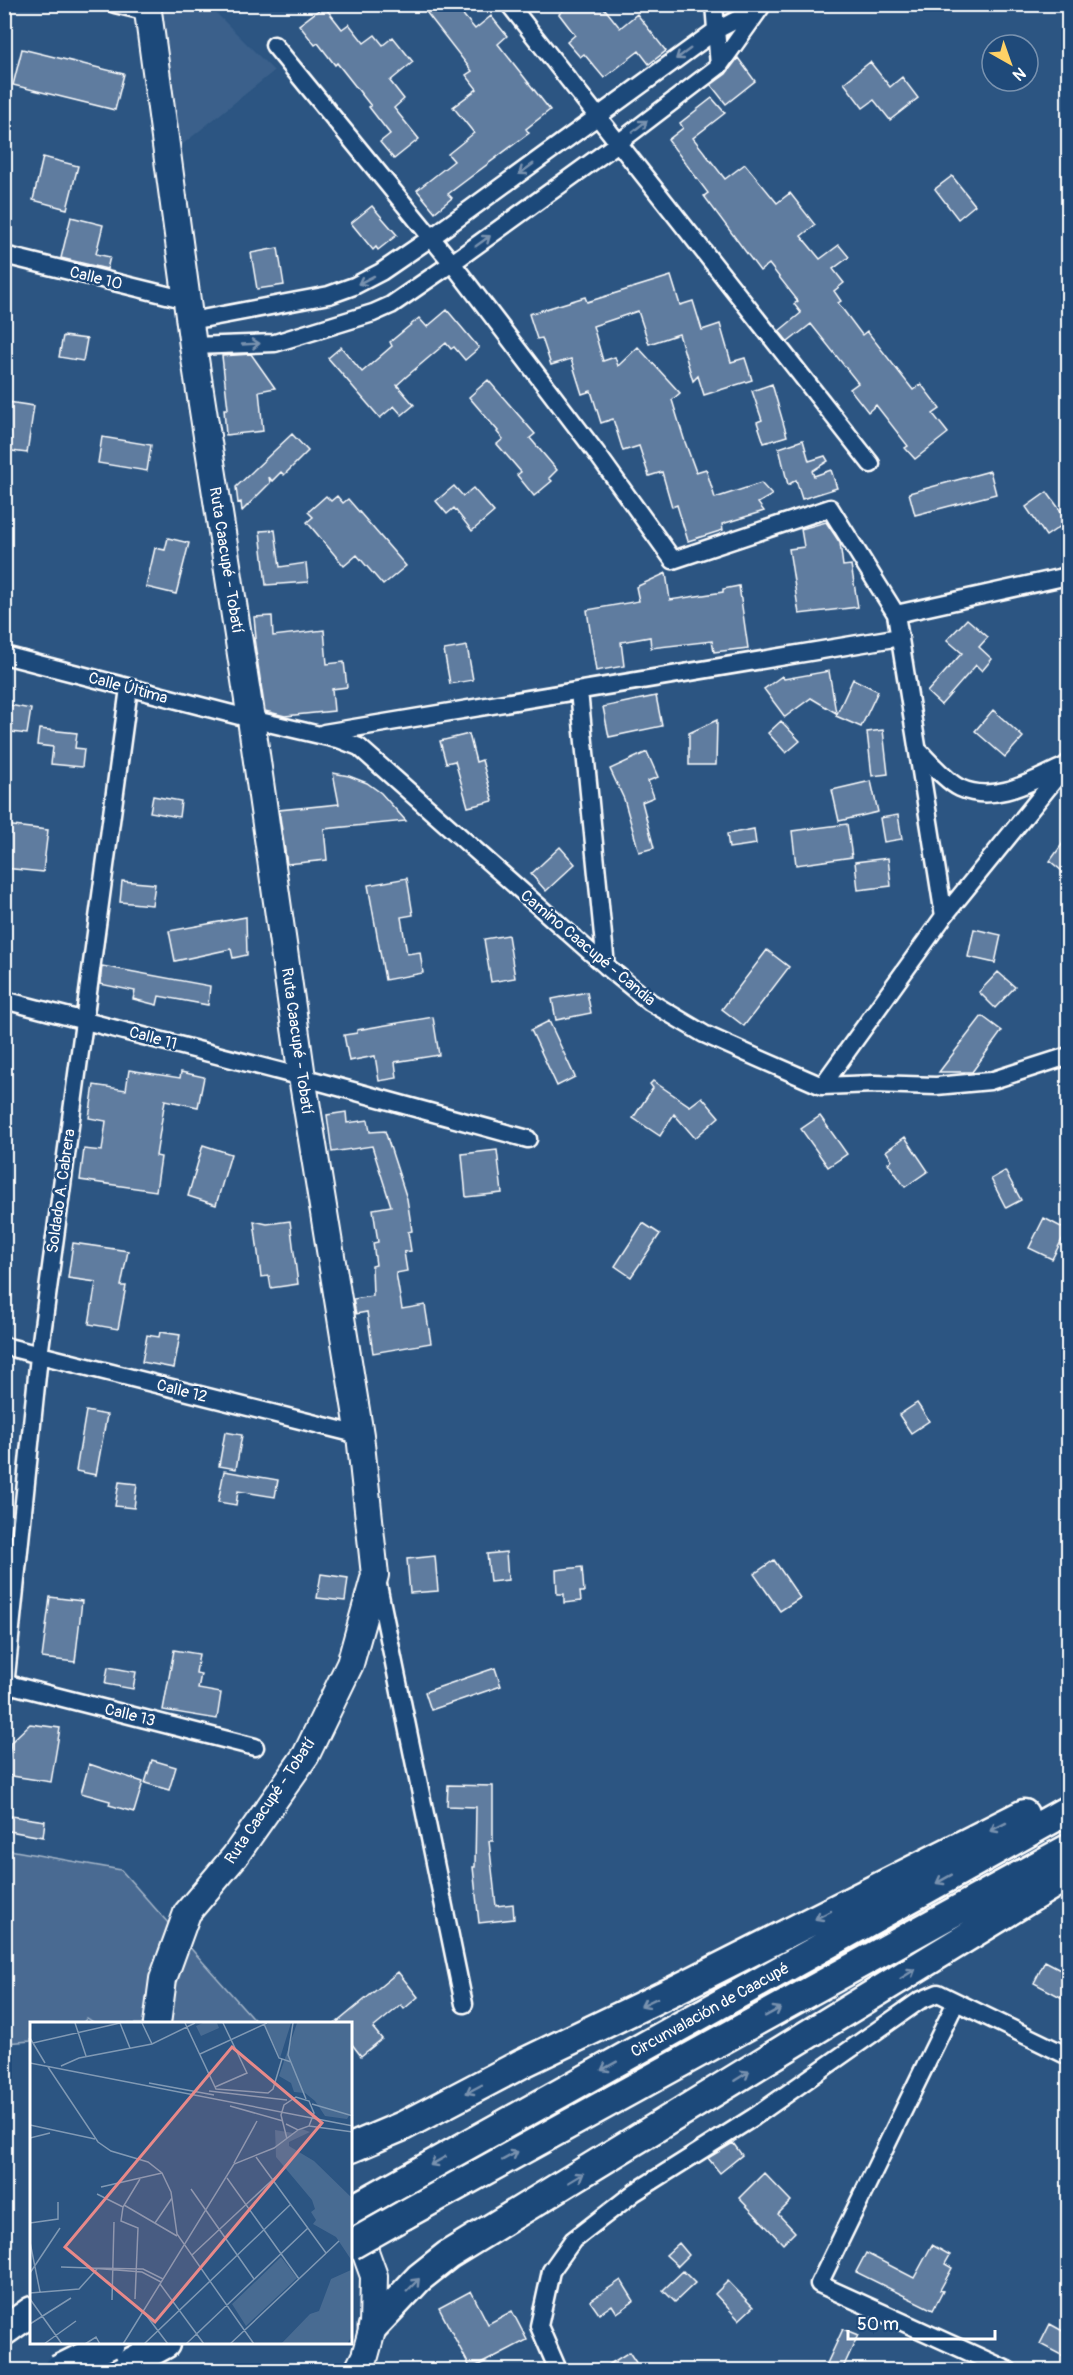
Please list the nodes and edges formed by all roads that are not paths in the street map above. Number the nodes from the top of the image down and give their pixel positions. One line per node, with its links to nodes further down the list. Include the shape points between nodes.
1 (115, 4): 5 (street)
2 (509, 4): 9 (street)
3 (714, 4): 6 (street)
4 (762, 5): 6 (street); 8 (street)
5 (147, 8): 14 (main road, Ruta Caacupé - Tobatí)
6 (715, 31): 8 (street); 9 (street, one-way to 9)
7 (274, 45): 11 (street)
8 (718, 66): 10 (street, one-way to 8)
9 (598, 117): 10 (street); 11 (street, one-way to 11)
10 (618, 143): 13 (street, one-way to 10); 16 (street)
11 (432, 237): 13 (street); 14 (street, one-way to 14, via 381,272 329,295)
12 (4, 255): 14 (street, Calle 10)
13 (453, 263): 15 (street, one-way to 13, via 275,343 373,313); 18 (street, via 673,560 830,508)
14 (189, 310): 15 (main road, Ruta Caacupé - Tobatí)
15 (193, 346): 23 (main road, Ruta Caacupé - Tobatí)
16 (871, 464)
17 (1068, 576): 18 (street)
18 (896, 614): 19 (street)
19 (900, 637): 22 (street); 25 (street)
20 (4, 656): 21 (street, Calle Última)
21 (129, 688): 23 (street, Calle Última); 30 (street, Soldado A. Cabrera)
22 (579, 691): 24 (street); 28 (street)
23 (251, 719): 24 (street, Camino Caacupé - Candia); 32 (main road, Ruta Caacupé - Tobatí)
24 (314, 735): 28 (street, Camino Caacupé - Candia, via 359,747)
25 (918, 750): 26 (street, via 959,788 983,794 1012,790); 27 (street)
26 (1068, 764): 27 (street)
27 (944, 916): 33 (street)
28 (606, 966): 33 (street, Camino Caacupé - Candia, via 650,1002 704,1035)
29 (4, 1000): 30 (street, Calle 11)
30 (85, 1020): 32 (street, Calle 11); 36 (street, Soldado A. Cabrera)
31 (1068, 1056): 33 (street, Camino Caacupé - Candia, via 990,1081 936,1086)
32 (302, 1077): 34 (street, Calle 11); 37 (main road, Ruta Caacupé - Tobatí)
33 (822, 1086)
34 (528, 1139)
35 (4, 1346): 36 (street, Calle 12)
36 (39, 1356): 37 (street, Calle 12); 39 (street, Soldado A. Cabrera)
37 (360, 1435): 38 (main road, Ruta Caacupé - Tobatí)
38 (374, 1567): 46 (street); 47 (main road, Ruta Caacupé - Tobatí, via 350,1664 306,1755 235,1856 187,1913 163,1980)
39 (5, 1687): 40 (street, Calle 13)
40 (255, 1747)
41 (1068, 1791): 49 (highway, one-way to 49, via 403,2126)
42 (1068, 1810): 50 (highway, Circunvalación de Caacupé, one-way to 50)
43 (1068, 1849): 52 (highway, Circunvalación de Caacupé, one-way to 43, bridge)
44 (1068, 1875): 54 (highway, one-way to 44, via 418,2278 448,2255)
45 (956, 2002): 48 (street); 62 (street, via 938,1993 919,2001 754,2117 635,2192 573,2240 551,2271 539,2326); 63 (street, via 819,2284)
46 (464, 2004)
47 (157, 2022)
48 (1068, 2056)
49 (352, 2148)
50 (352, 2209)
51 (352, 2222): 54 (main road, via 374,2276)
52 (352, 2244)
53 (30, 2312): 55 (highway)
54 (373, 2327): 61 (main road)
55 (4, 2331)
56 (82, 2345): 60 (main road)
57 (157, 2345): 58 (highway)
58 (115, 2356): 59 (highway, bridge)
59 (58, 2370)
60 (92, 2370)
61 (358, 2370)
62 (558, 2370)
63 (1008, 2370)

